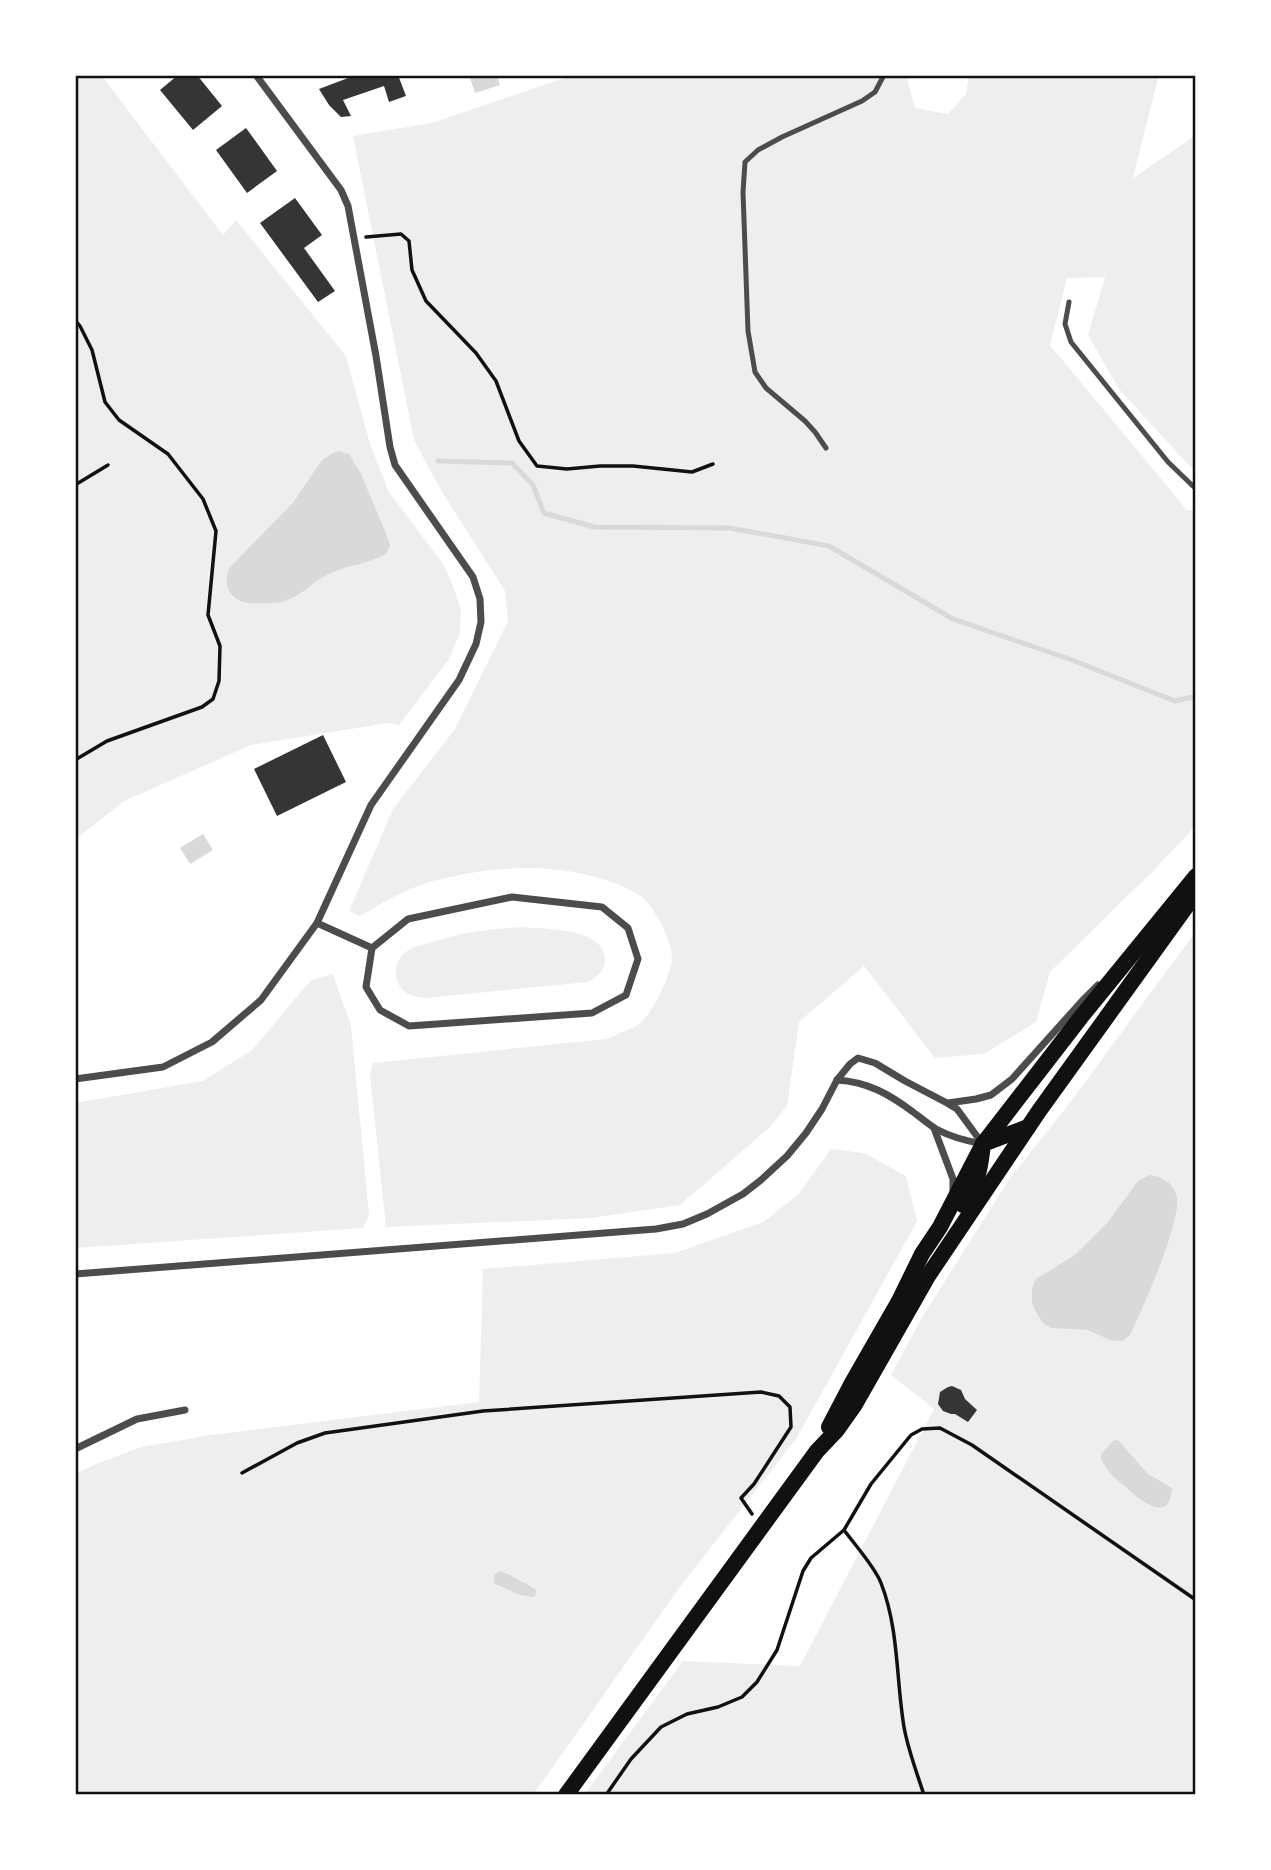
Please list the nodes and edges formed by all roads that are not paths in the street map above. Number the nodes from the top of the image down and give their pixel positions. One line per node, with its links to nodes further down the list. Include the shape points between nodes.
1 (256, 75): 8 (street, via 348,206 396,466 473,577 480,599 476,644 460,680 371,805)
2 (884, 75): 4 (lane, via 875,92 863,101 782,136 745,162 748,331 755,372)
3 (1069, 302): 5 (lane, via 1065,324 1071,342 1168,462)
4 (826, 448)
5 (1196, 489)
6 (1196, 876): 10 (main road)
7 (1196, 893): 14 (main road)
8 (317, 923): 9 (street); 11 (street, via 261,1000 212,1042 163,1067)
9 (372, 948): 9 (street, via 408,919 512,897 602,907 628,928 638,959 626,995 592,1013 410,1026 380,1010 366,987)
10 (1122, 967): 13 (street, via 1082,1001 1012,1080 991,1095); 16 (main road)
11 (75, 1079)
12 (837, 1080): 13 (street, via 858,1058); 15 (street, via 874,1088); 18 (street, via 806,1133 770,1172 743,1194 683,1224)
13 (947, 1103): 16 (street, via 957,1109)
14 (1028, 1127): 16 (main road); 19 (main road)
15 (934, 1128): 16 (street); 17 (street, via 953,1179)
16 (983, 1144): 17 (main road); 19 (main road, via 979,1175)
17 (953, 1199): 22 (main road)
18 (75, 1274)
19 (928, 1276): 22 (main road, via 854,1406)
20 (185, 1410): 21 (street, via 136,1419)
21 (75, 1449)
22 (817, 1451): 23 (main road)
23 (566, 1795)

